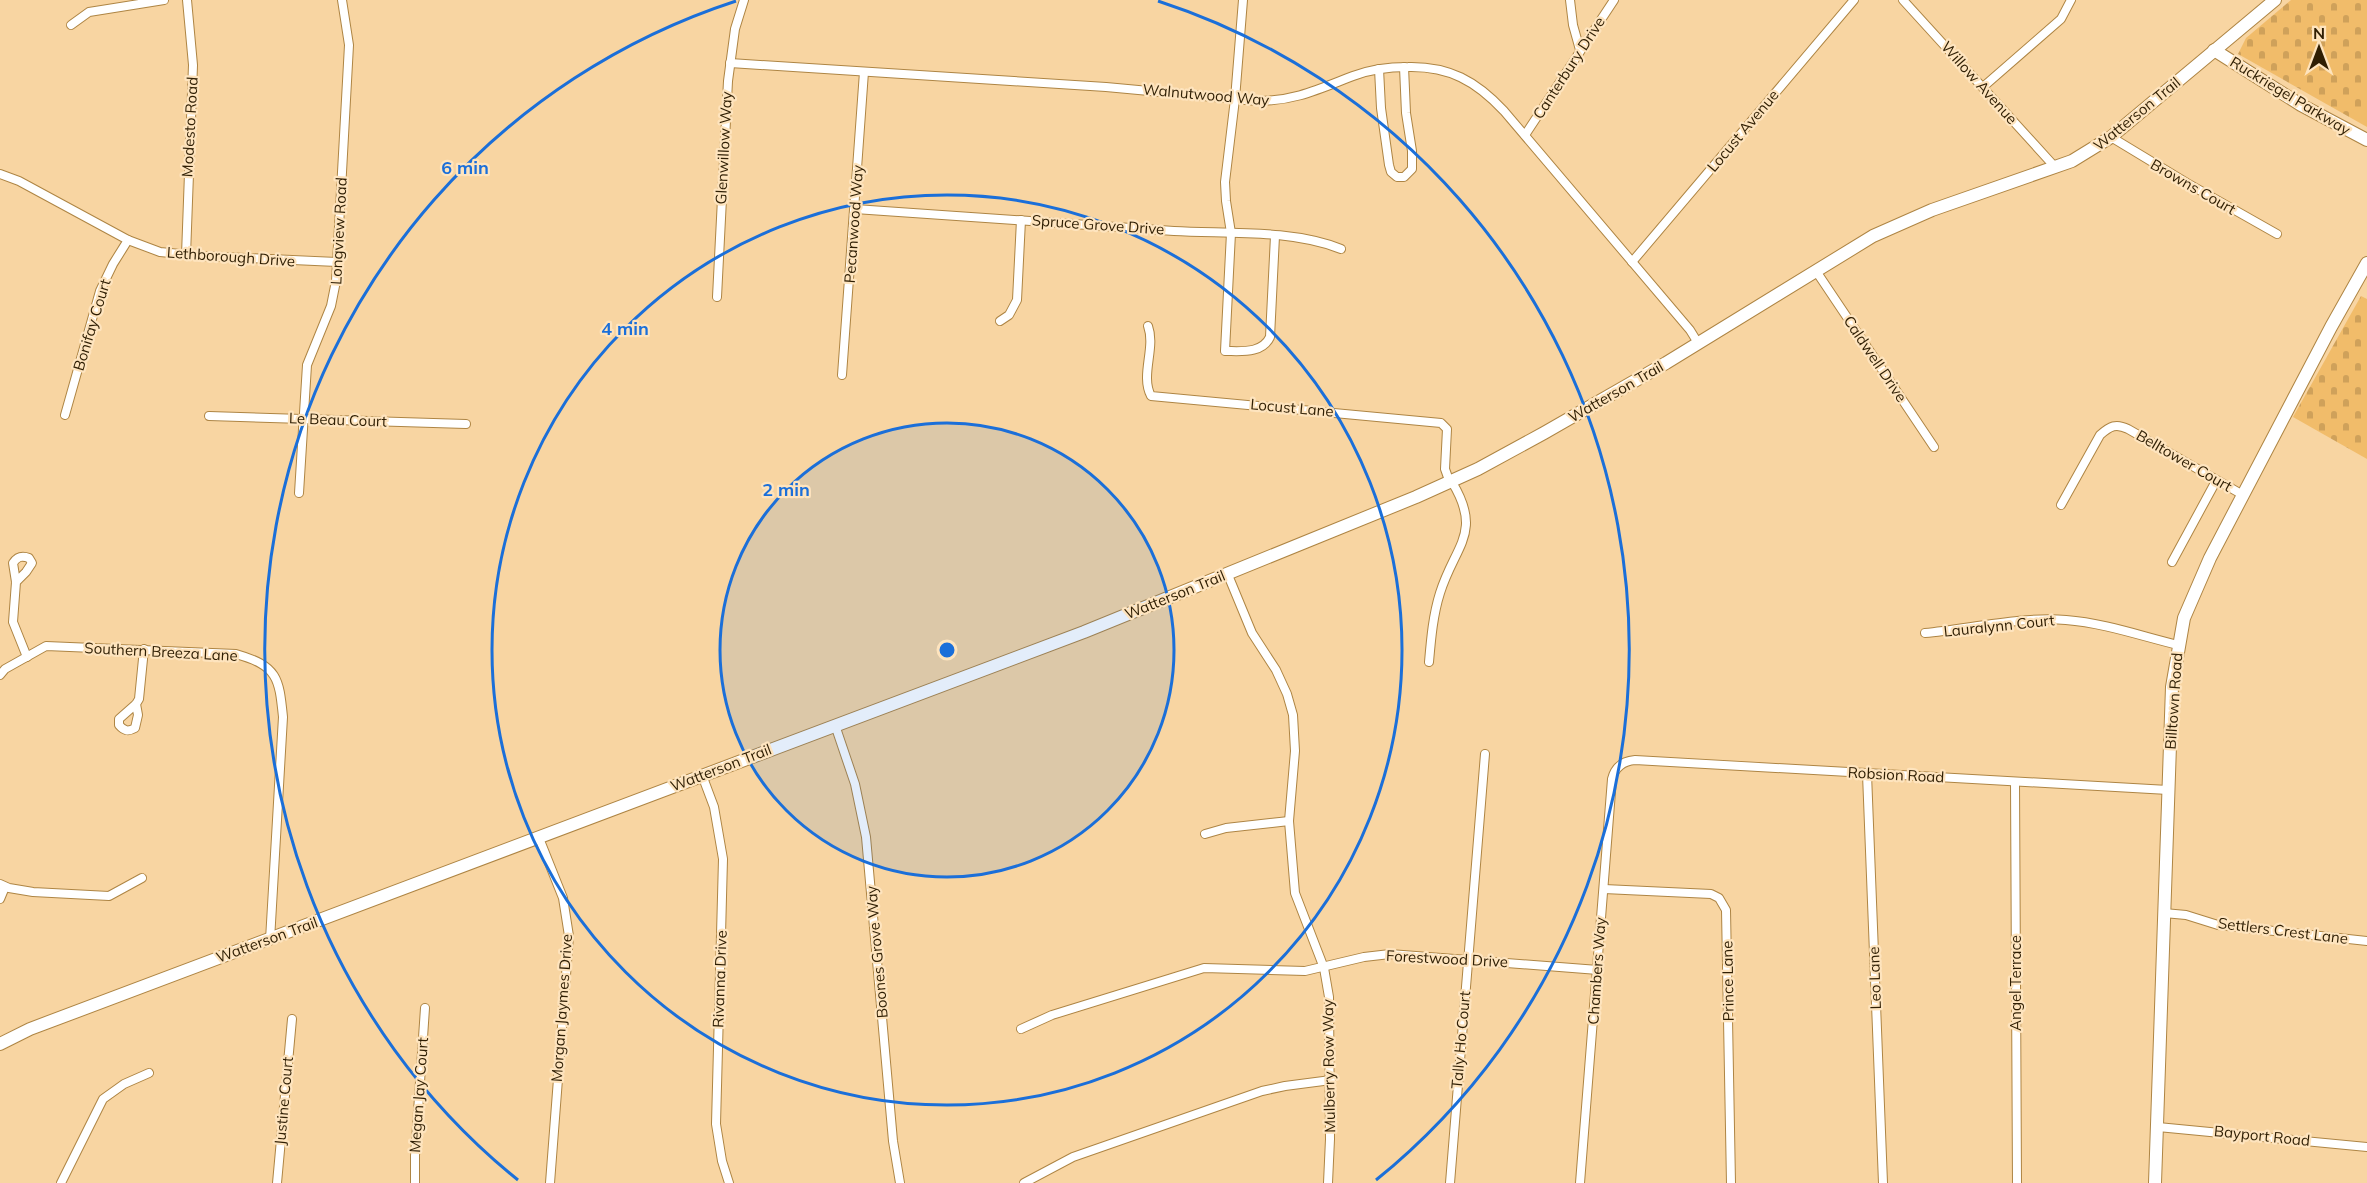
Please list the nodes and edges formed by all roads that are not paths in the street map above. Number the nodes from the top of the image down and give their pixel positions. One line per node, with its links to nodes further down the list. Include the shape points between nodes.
1 (164, 0): 12 (street, via 89,12)
2 (187, 0): 33 (street, Modesto Road, via 193,65)
3 (342, 0): 34 (street, Longview Road, via 349,45)
4 (744, 0): 15 (street, Glenwillow Way)
5 (1243, 0): 20 (street)
6 (1570, 0): 13 (street)
7 (1614, 0): 13 (street, Canterbury Drive)
8 (1854, 0): 35 (street, Locust Avenue)
9 (1903, 0): 19 (street, Willow Avenue)
10 (2071, 0): 19 (street, via 2061,20)
11 (2275, 0): 14 (main road, Watterson Trail)
12 (72, 26)
13 (1580, 50): 21 (street, Canterbury Drive)
14 (2214, 50): 22 (main road, Watterson Trail); 23 (main road, Ruckriegel Parkway, via 2301,105)
15 (730, 63): 18 (street, Walnutwood Way); 38 (street, Glenwillow Way)
16 (1404, 67): 17 (street, Walnutwood Way); 17 (street, via 1413,163 1404,177 1397,177 1389,165); 21 (street, Walnutwood Way, via 1446,70 1468,80 1493,99)
17 (1379, 69): 20 (street, Walnutwood Way, via 1290,99)
18 (864, 72): 20 (street, Walnutwood Way); 26 (street, Pecanwood Way)
19 (1983, 87): 24 (street, Willow Avenue)
20 (1235, 99): 28 (street, via 1225,182)
21 (1525, 135): 35 (street, Walnutwood Way)
22 (2111, 137): 24 (main road, Watterson Trail); 29 (street, Browns Court)
23 (2367, 140)
24 (2055, 167): 37 (main road, Watterson Trail, via 1909,219)
25 (0, 174): 31 (street, Lethborough Drive)
26 (855, 209): 27 (street, Spruce Grove Drive); 42 (street, Pecanwood Way)
27 (1022, 220): 28 (street, Spruce Grove Drive); 39 (street, via 1017,300 1009,315)
28 (1231, 233): 30 (street, Spruce Grove Drive); 30 (street, via 1225,351 1257,350 1270,337)
29 (2277, 234)
30 (1275, 236): 32 (street, Spruce Grove Drive)
31 (128, 240): 33 (street, Lethborough Drive, via 160,252); 43 (street, Bonifay Court, via 100,291)
32 (1341, 249)
33 (186, 255): 34 (street, Lethborough Drive)
34 (337, 262): 45 (street, Longview Road, via 335,294 307,364)
35 (1632, 262): 41 (street, Walnutwood Way)
36 (2367, 263): 51 (main road, Billtown Road)
37 (1816, 271): 41 (main road, Watterson Trail); 47 (street, Caldwell Drive)
38 (717, 297)
39 (1000, 321)
40 (1148, 326): 49 (street, Locust Lane, via 1151,334 1146,384 1151,396 1441,423 1447,429 1445,469)
41 (1698, 343): 49 (main road, Watterson Trail)
42 (842, 375)
43 (65, 415)
44 (209, 416): 45 (street, Le Beau Court)
45 (303, 419): 46 (street, Le Beau Court); 50 (street, Longview Road)
46 (466, 424)
47 (1934, 447)
48 (2216, 481): 51 (street, Belltower Court); 52 (street, Belltower Court, via 2128,429 2113,425 2100,435); 53 (street)
49 (1451, 482): 54 (main road, Watterson Trail); 60 (street, via 1462,498 1466,536 1440,594)
50 (299, 493)
51 (2243, 495): 57 (main road, Billtown Road, via 2192,598)
52 (2061, 505)
53 (2172, 562)
54 (1228, 575): 63 (main road, Watterson Trail); 70 (street, Mulberry Row Way, via 1252,633 1276,670 1291,704 1295,738)
55 (16, 582): 59 (street, via 13,622)
56 (1924, 633): 57 (street, Lauralynn Court, via 2065,619)
57 (2178, 645): 69 (main road, Billtown Road, via 2172,687)
58 (144, 649): 59 (street, Southern Breeza Lane, via 46,646); 62 (street); 78 (street, Southern Breeza Lane, via 236,654 253,659 276,676 280,685 283,717)
59 (27, 657): 61 (street, Southern Breeza Lane)
60 (1430, 662)
61 (0, 675)
62 (136, 704)
63 (835, 725): 67 (main road, Watterson Trail); 96 (street, Boones Grove Way, via 855,784 866,837)
64 (1485, 754): 80 (street, Tally Ho Court)
65 (1623, 762): 66 (street, Robsion Road); 75 (street, Chambers Way, via 1612,779)
66 (1867, 774): 68 (street, Robsion Road); 102 (street, Leo Lane)
67 (702, 776): 72 (main road, Watterson Trail); 95 (street, Rivanna Drive, via 714,807 723,859 716,1124)
68 (2014, 782): 69 (street, Robsion Road); 103 (street, Angel Terrace)
69 (2168, 790): 77 (main road, Billtown Road)
70 (1289, 821): 71 (street); 81 (street, Mulberry Row Way, via 1295,893)
71 (1205, 834)
72 (538, 838): 78 (main road, Watterson Trail); 94 (street, Morgan Jaymes Drive, via 563,898 569,936)
73 (142, 878): 74 (street, via 109,896 33,892)
74 (3, 886): 76 (street)
75 (1604, 889): 82 (street, Chambers Way); 101 (street, Prince Lane, via 1711,894 1719,898 1726,910)
76 (0, 899)
77 (2164, 913): 79 (street, Settlers Crest Lane, via 2193,916 2218,925); 89 (main road, Billtown Road)
78 (270, 940): 86 (main road, Watterson Trail, via 30,1029)
79 (2367, 941)
80 (1467, 959): 81 (street, Forestwood Drive, via 1390,954); 82 (street, Forestwood Drive); 99 (street, Tally Ho Court)
81 (1324, 968): 85 (street, Forestwood Drive, via 1204,968 1063,1011); 88 (street, Mulberry Row Way, via 1329,997)
82 (1598, 970): 100 (street, Chambers Way)
83 (425, 1008): 93 (street, Megan Jay Court)
84 (292, 1019): 92 (street, Justine Court)
85 (1021, 1029)
86 (0, 1044)
87 (149, 1073): 91 (street, via 103,1099)
88 (1331, 1080): 97 (street, via 1262,1091 1073,1157); 98 (street, Mulberry Row Way)
89 (2158, 1127): 90 (street, Bayport Road); 104 (main road, Billtown Road)
90 (2367, 1147)
91 (61, 1183)
92 (277, 1183)
93 (415, 1183)
94 (550, 1183)
95 (729, 1183)
96 (900, 1183)
97 (1024, 1183)
98 (1328, 1183)
99 (1450, 1183)
100 (1580, 1183)
101 (1731, 1183)
102 (1883, 1183)
103 (2017, 1183)
104 (2155, 1183)

